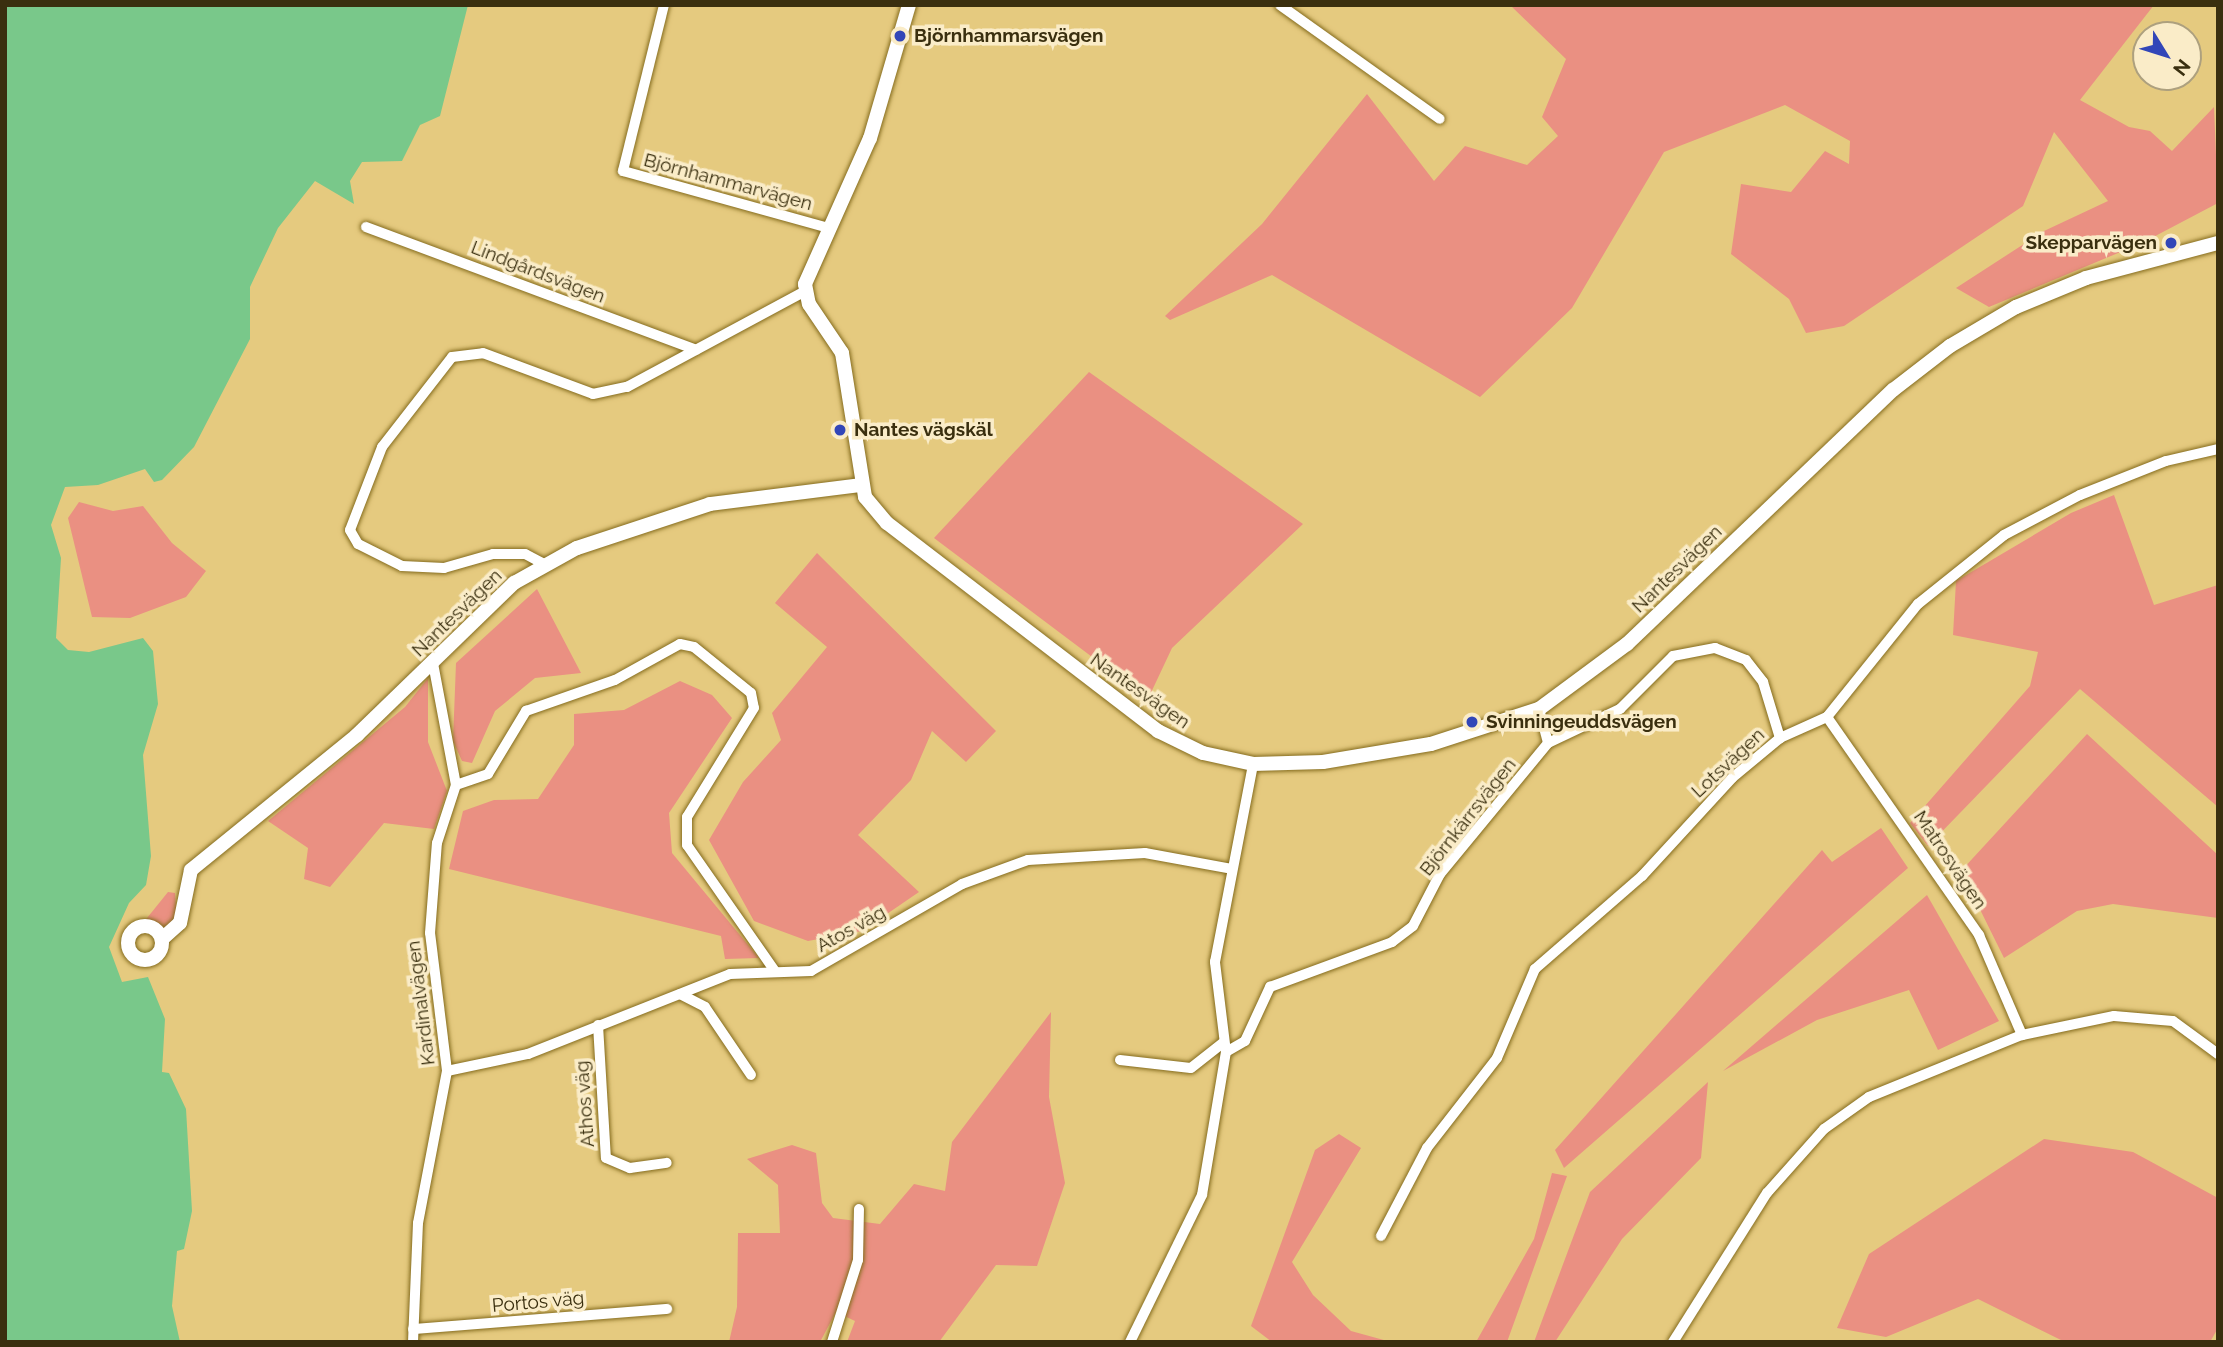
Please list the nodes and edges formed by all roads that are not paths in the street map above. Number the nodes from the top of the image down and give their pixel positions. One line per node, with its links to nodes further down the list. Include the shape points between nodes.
1 (664, 5): 6 (street, Björnhammarvägen, via 623,171)
2 (909, 5): 6 (street, Björnhammarvägen, via 887,90)
3 (1280, 5): 4 (street)
4 (1440, 119)
5 (366, 227): 9 (street, Lindgårdsvägen)
6 (829, 228): 8 (street, Björnhammarvägen)
7 (2218, 243): 14 (street, Nantesvägen, via 2086,278 2008,312 1950,346 1893,390 1627,644)
8 (805, 291): 9 (street); 11 (street, via 839,342)
9 (696, 350): 12 (street, via 626,387 593,394 466,352 452,357 410,405 357,501 350,530 358,544 420,569 493,554 525,554)
10 (2218, 449): 15 (street, Lotsvägen, via 2080,495 2004,535 1918,604)
11 (861, 485): 12 (street, Nantesvägen, via 710,505); 18 (street, Nantesvägen, via 887,523 1158,731 1203,752)
12 (544, 564): 13 (street, Nantesvägen, via 498,595)
13 (433, 663): 19 (street, Kardinalvägen); 21 (street, Nantesvägen, via 357,735 191,870 180,923)
14 (1539, 709): 17 (street); 18 (street, Nantesvägen, via 1431,744 1323,762)
15 (1827, 717): 16 (street, Lotsvägen); 25 (street, Matrosvägen, via 1979,935)
16 (1780, 738): 17 (street, via 1758,673 1738,655 1716,648 1673,656 1620,709); 33 (street, Lotsvägen, via 1732,778 1625,893 1535,969 1497,1058 1427,1148)
17 (1548, 743): 26 (street, Björnkärrsvägen, via 1440,874 1413,926 1392,942 1270,988 1245,1041)
18 (1253, 764): 20 (street)
19 (456, 785): 22 (street, via 488,774 526,711 615,680 680,644 694,647 751,693 754,708 687,817 687,845); 29 (street, Kardinalvägen, via 437,843 430,933)
20 (1231, 869): 22 (street, Atos väg, via 1145,853 1028,860 962,884 811,971); 26 (street, via 1214,983)
21 (162, 939)
22 (775, 971): 23 (street, Atos väg, via 730,974)
23 (680, 994): 24 (street, Atos väg); 30 (street, via 705,1007)
24 (598, 1025): 29 (street, Atos väg, via 528,1054); 31 (street, Athos väg, via 606,1158 622,1167)
25 (2022, 1035): 27 (street, via 2114,1016 2151,1016 2173,1021); 36 (street, via 1894,1085 1824,1129 1742,1227)
26 (1225, 1047): 28 (street, Björnkärrsvägen, via 1191,1068); 39 (street, via 1202,1195)
27 (2218, 1054)
28 (1120, 1060)
29 (447, 1071): 35 (street, Kardinalvägen, via 418,1223)
30 (751, 1075)
31 (667, 1163)
32 (859, 1209): 38 (street, via 858,1259)
33 (1381, 1236)
34 (667, 1309): 35 (street, Portos väg)
35 (413, 1329): 37 (street, Kardinalvägen)
36 (1675, 1341)
37 (413, 1342)
38 (832, 1342)
39 (1130, 1342)

